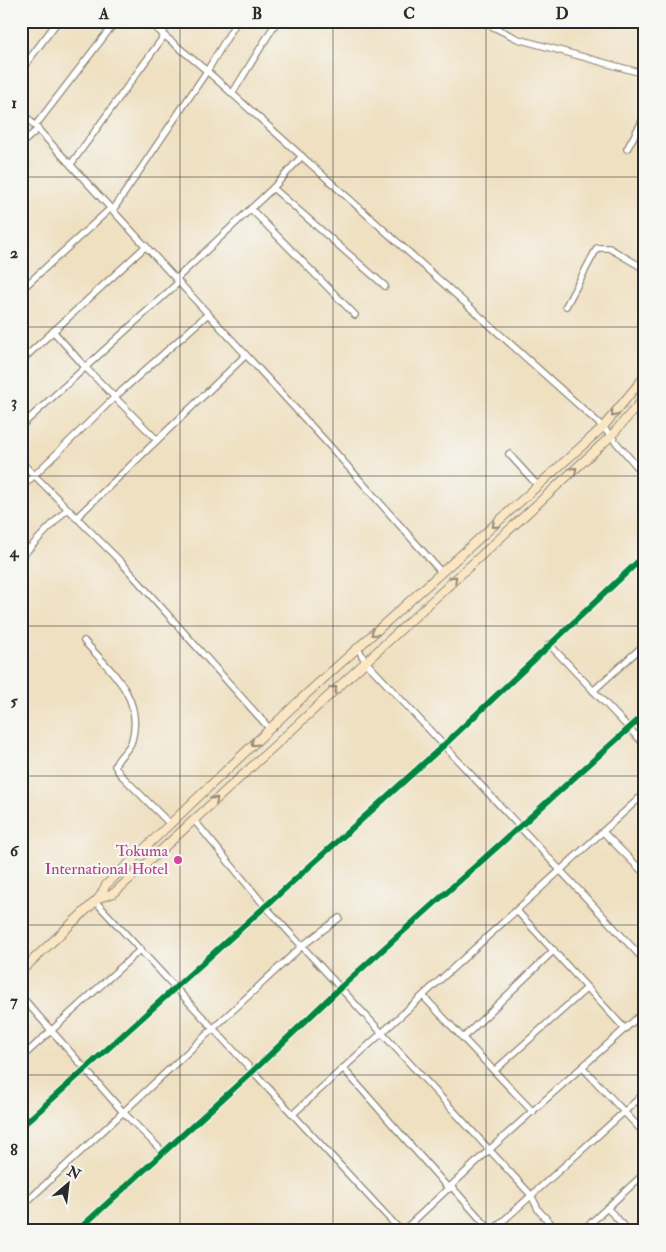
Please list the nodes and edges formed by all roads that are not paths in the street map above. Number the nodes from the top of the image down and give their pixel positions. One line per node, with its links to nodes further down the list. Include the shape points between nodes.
1 (58, 21): 9 (street)
2 (116, 21): 15 (street)
3 (146, 21): 8 (street)
4 (170, 21): 8 (street)
5 (237, 21): 10 (street)
6 (277, 21): 12 (street)
7 (481, 21): 11 (street, via 518,39)
8 (163, 35): 10 (street); 19 (street)
9 (21, 70)
10 (207, 71): 12 (street); 21 (street)
11 (645, 74)
12 (232, 94): 18 (street)
13 (21, 111): 15 (street)
14 (645, 116): 17 (street)
15 (36, 127): 16 (street); 19 (street)
16 (21, 144)
17 (627, 148)
18 (302, 156): 20 (street); 39 (street)
19 (71, 164): 21 (street)
20 (273, 188): 22 (street); 26 (street)
21 (112, 209): 23 (street); 27 (street)
22 (252, 209): 25 (street); 30 (street)
23 (146, 246): 25 (street); 31 (street)
24 (645, 269): 28 (street, via 609,248 597,248)
25 (178, 280): 29 (street); 34 (street)
26 (385, 286)
27 (21, 290)
28 (566, 306)
29 (208, 314): 32 (street); 36 (street)
30 (355, 315)
31 (53, 331): 33 (street); 34 (street)
32 (246, 355): 41 (street); 52 (street)
33 (21, 361)
34 (85, 367): 36 (street); 38 (street)
35 (645, 376): 39 (main road, one-way to 39)
36 (116, 396): 41 (street); 44 (street)
37 (645, 397): 40 (main road)
38 (21, 426)
39 (603, 427): 40 (street); 46 (main road)
40 (611, 436): 45 (street); 57 (main road, one-way to 40)
41 (157, 440): 49 (street)
42 (509, 454): 46 (street)
43 (21, 462): 44 (street)
44 (34, 475): 47 (street); 48 (street)
45 (645, 476)
46 (538, 486): 52 (main road, one-way to 52)
47 (21, 488)
48 (67, 509): 49 (street); 51 (street)
49 (76, 518): 60 (street, via 121,562)
50 (645, 555): 54 (street)
51 (21, 557)
52 (442, 573): 56 (main road, one-way to 56)
53 (84, 641): 66 (street, via 120,682 135,712 132,742 115,766)
54 (549, 644): 58 (street); 63 (street)
55 (645, 644): 58 (street)
56 (358, 648): 57 (street); 60 (main road)
57 (365, 661): 63 (street); 65 (main road, one-way to 57)
58 (593, 691): 61 (street)
59 (645, 714): 61 (street)
60 (269, 728): 66 (main road, one-way to 66)
61 (628, 728): 62 (street); 67 (street)
62 (645, 745)
63 (443, 746): 67 (street); 72 (street)
64 (645, 793): 68 (street)
65 (194, 820): 71 (main road, via 114,893); 72 (street)
66 (170, 824): 71 (main road, via 106,885)
67 (520, 826): 69 (street); 81 (street)
68 (603, 832): 69 (street); 70 (street)
69 (562, 871): 73 (street); 78 (street)
70 (644, 872)
71 (97, 899): 76 (street); 79 (main road)
72 (264, 905): 75 (street); 80 (street)
73 (517, 911): 77 (street); 84 (street)
74 (339, 918): 75 (street)
75 (302, 946): 81 (street); 86 (street)
76 (141, 949): 80 (street); 88 (street)
77 (554, 950): 82 (street); 90 (street)
78 (645, 961)
79 (21, 971)
80 (174, 987): 86 (street); 92 (street)
81 (340, 988): 89 (street); 95 (street)
82 (588, 988): 87 (street); 96 (street)
83 (21, 996): 88 (street)
84 (423, 996): 89 (street); 90 (street)
85 (645, 1011): 87 (street)
86 (214, 1029): 95 (street); 99 (street)
87 (625, 1029): 94 (street)
88 (52, 1030): 91 (street); 92 (street)
89 (382, 1033): 93 (street); 104 (street)
90 (463, 1038): 96 (street)
91 (21, 1058)
92 (86, 1068): 99 (street); 102 (street)
93 (343, 1068): 101 (street); 107 (street)
94 (583, 1068): 98 (street); 100 (street)
95 (253, 1071): 101 (street); 105 (street)
96 (494, 1071): 100 (street)
97 (645, 1094): 98 (street)
98 (625, 1111): 103 (street); 108 (street)
99 (123, 1112): 105 (street); 109 (street)
100 (533, 1112): 104 (street)
101 (293, 1114): 114 (street)
102 (21, 1127)
103 (645, 1134)
104 (489, 1150): 107 (street); 108 (street)
105 (164, 1152): 113 (street)
106 (644, 1177): 110 (street)
107 (450, 1187): 114 (street); 115 (street)
108 (531, 1195): 115 (street); 116 (street, via 539,1210)
109 (21, 1207)
110 (607, 1208): 117 (street); 118 (street)
111 (21, 1222): 112 (street)
112 (29, 1231)
113 (77, 1231)
114 (402, 1231)
115 (491, 1231)
116 (558, 1231)
117 (582, 1231)
118 (629, 1231)

